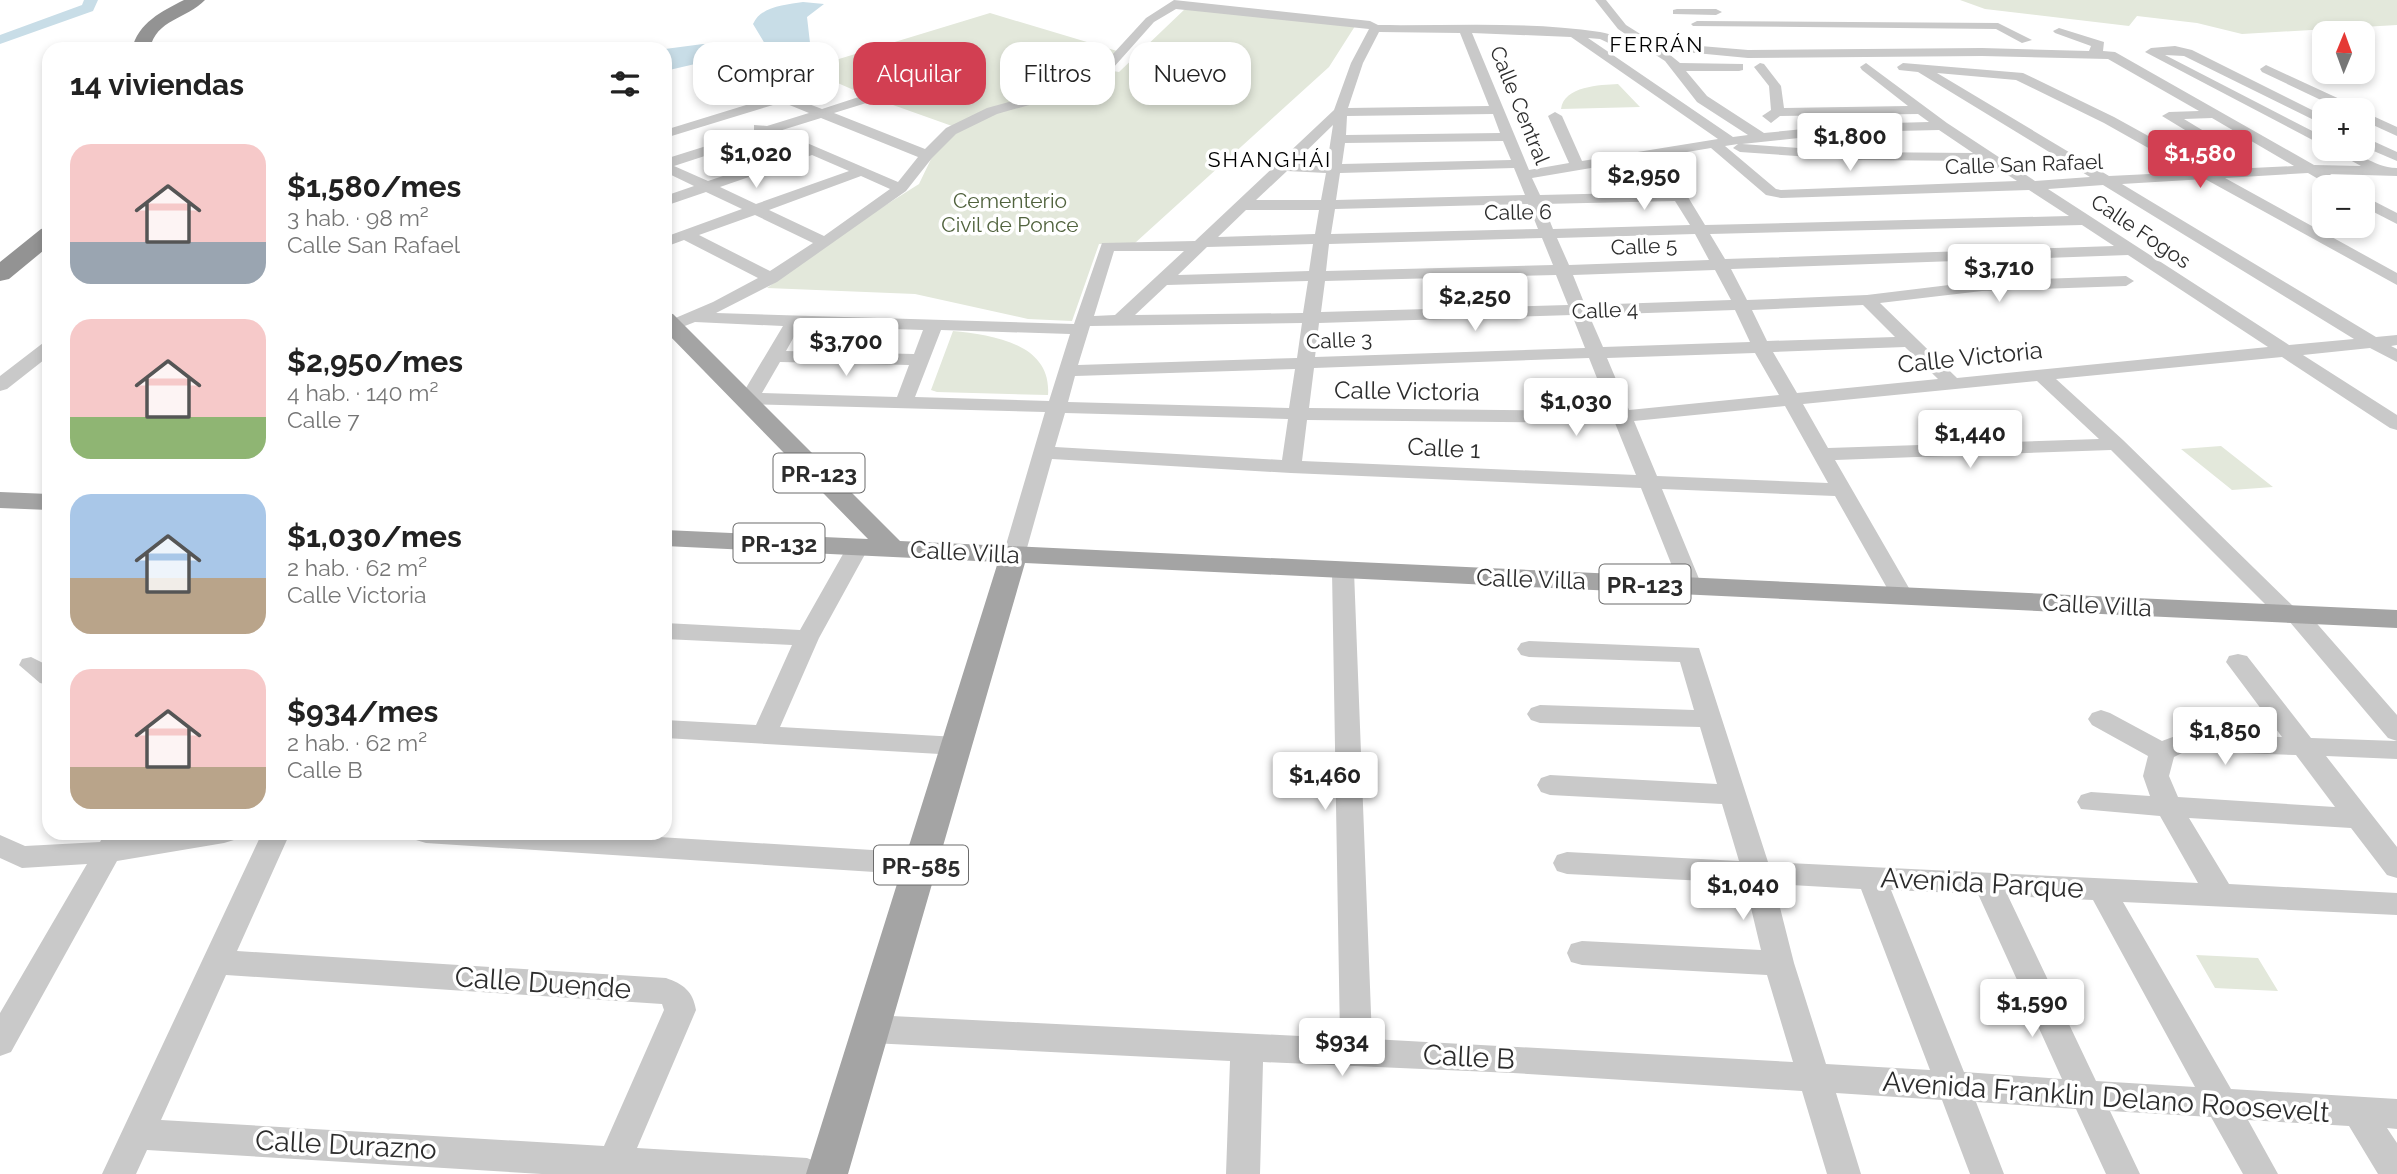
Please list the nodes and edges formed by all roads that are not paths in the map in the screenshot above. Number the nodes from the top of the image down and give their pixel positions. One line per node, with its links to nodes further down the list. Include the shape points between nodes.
1 (197, 0): 15 (highway, via 160,20)
2 (1600, 0): 17 (street, via 1622,27)
3 (1177, 3): 10 (street); 53 (street, via 1150,20 1093,83 979,116 951,131)
4 (1734, 11): 6 (street)
5 (1782, 11): 8 (street)
6 (1677, 12)
7 (1952, 15): 8 (street)
8 (1800, 18): 14 (street); 14 (street, via 1998,26 2026,40); 16 (street, via 1697,24)
9 (1449, 21): 10 (street, via 1386,18)
10 (1375, 27): 11 (street); 32 (street)
11 (1465, 30): 13 (street); 28 (street, Calle Central)
12 (2059, 31): 18 (street, via 2100,45 2094,49)
13 (1576, 35): 17 (street); 25 (street)
14 (1827, 39): 19 (street)
15 (143, 42)
16 (1725, 45): 17 (street); 19 (street); 21 (street)
17 (1652, 46): 20 (street)
18 (2105, 55): 19 (street); 33 (street)
19 (1860, 62): 22 (street); 29 (street, Calle Fogos)
20 (1676, 67): 21 (street); 24 (street)
21 (1744, 67): 30 (street, via 1767,68 1775,86)
22 (1918, 67): 68 (street, via 2019,76); 69 (street)
23 (2266, 69): 26 (street)
24 (1694, 90): 25 (street); 45 (street)
25 (1656, 91): 47 (street)
26 (2327, 98)
27 (853, 103): 31 (street)
28 (1498, 110): 32 (street); 44 (street, Calle Central)
29 (1919, 110): 30 (street); 38 (street, Calle Fogos)
30 (1777, 112): 42 (street, via 1769,116)
31 (820, 113): 34 (street, via 788,100); 39 (street); 53 (street)
32 (1340, 113): 46 (street); 59 (street)
33 (2213, 114): 50 (street, via 2169,116); 62 (street)
34 (727, 115): 39 (street); 40 (street)
35 (2312, 115): 43 (street, via 2188,53 2151,52)
36 (1555, 117): 58 (street)
37 (2375, 121): 41 (street)
38 (1942, 126): 42 (street); 54 (street, Calle Fogos)
39 (766, 131): 51 (street); 57 (street)
40 (672, 132)
41 (2397, 132)
42 (1782, 134): 45 (street)
43 (2312, 136)
44 (1508, 137): 46 (street); 61 (street, Calle Central)
45 (1759, 137): 47 (street)
46 (1339, 139): 63 (street)
47 (1730, 141): 48 (street)
48 (1713, 143): 52 (street); 54 (street, via 1760,151); 75 (street, Calle San Rafael, via 1775,193)
49 (2375, 146): 55 (street)
50 (2223, 147)
51 (811, 151): 64 (street); 72 (street)
52 (1654, 153): 58 (street); 76 (street)
53 (927, 155): 74 (street)
54 (1992, 157): 71 (street, Calle Fogos)
55 (2397, 157)
56 (2364, 161): 65 (street)
57 (672, 163)
58 (1577, 166): 61 (street)
59 (1283, 167): 63 (street); 80 (street)
60 (672, 168): 72 (street)
61 (1522, 169): 63 (street); 79 (street, Calle Central)
62 (2308, 169): 65 (street, Calle San Rafael); 67 (street); 68 (street, Calle San Rafael)
63 (1333, 170): 81 (street)
64 (860, 172): 74 (street); 84 (street)
65 (2389, 172): 70 (street)
66 (1933, 174): 75 (street)
67 (2319, 175)
68 (2211, 176): 69 (street, Calle San Rafael); 103 (street)
69 (2110, 181): 71 (street, Calle San Rafael); 118 (street)
70 (2397, 181)
71 (2036, 185): 73 (street, Calle San Rafael); 85 (street, Calle Fogos)
72 (707, 186): 78 (street); 84 (street)
73 (1997, 186): 75 (street, Calle San Rafael); 77 (street)
74 (901, 188): 93 (street)
75 (1950, 188)
76 (1680, 196): 79 (street); 87 (street)
77 (2011, 197)
78 (672, 198)
79 (1532, 198): 81 (street); 88 (street, Calle Central)
80 (1242, 205): 82 (street); 94 (street)
81 (1326, 205): 82 (street); 90 (street)
82 (1282, 206): 96 (street)
83 (2375, 206): 86 (street)
84 (755, 209): 89 (street); 93 (street)
85 (2085, 219): 87 (street, Calle 6); 95 (street, Calle Fogos)
86 (2397, 219)
87 (1700, 229): 88 (street, Calle 6); 97 (street)
88 (1547, 232): 90 (street, Calle 6); 98 (street, Calle Central)
89 (685, 235): 92 (street); 101 (street)
90 (1322, 239): 96 (street, Calle 6); 100 (street)
91 (42, 240): 99 (highway)
92 (672, 240)
93 (825, 242): 101 (street)
94 (1201, 244): 96 (street, Calle 6); 102 (street); 114 (street, Calle 6, via 1108,246)
95 (2129, 250): 97 (street, Calle 5); 120 (street, Calle Fogos)
96 (1239, 260): 100 (street, Calle 5); 102 (street, Calle 5)
97 (1721, 265): 98 (street, Calle 5); 106 (street)
98 (1564, 270): 100 (street, Calle 5); 107 (street, Calle Central)
99 (0, 274)
100 (1318, 276): 109 (street)
101 (771, 278): 108 (street)
102 (1160, 280): 112 (street)
103 (2397, 280)
104 (2126, 281): 105 (street, Calle 4, via 1982,286)
105 (1867, 300): 106 (street, Calle 4); 117 (street)
106 (1743, 305): 107 (street, Calle 4); 119 (street)
107 (1581, 311): 109 (street, Calle 4); 122 (street, Calle Central)
108 (695, 318): 110 (street); 111 (street, Calle 4)
109 (1310, 318): 112 (street, Calle 4); 126 (street)
110 (672, 321)
111 (794, 321): 113 (street, Calle 4); 123 (street)
112 (1119, 321): 114 (street, Calle 4)
113 (934, 325): 114 (street, Calle 4); 125 (street)
114 (1082, 325): 127 (street, PR-585)
115 (672, 326): 131 (main road, PR-123)
116 (2397, 340): 118 (street, Calle Victoria)
117 (1907, 342): 119 (street, Calle 3); 129 (street)
118 (2373, 342): 120 (street, Calle Victoria); 124 (street)
119 (1761, 347): 122 (street, Calle 3); 132 (street)
120 (2283, 349): 128 (street, Calle Victoria); 137 (street, Calle Fogos)
121 (42, 352): 130 (street)
122 (1598, 354): 126 (street, Calle 3); 136 (street, Calle Central)
123 (773, 356): 125 (street); 131 (street)
124 (2397, 357)
125 (919, 360): 133 (street)
126 (1306, 364): 127 (street, Calle 3); 135 (street)
127 (1067, 371): 134 (street, PR-585)
128 (2041, 374): 129 (street, Calle Victoria); 138 (street)
129 (1951, 382): 132 (street, Calle Victoria)
130 (0, 385)
131 (747, 398): 133 (street, Calle Victoria); 148 (main road, PR-123)
132 (1792, 400): 136 (street, Calle Victoria); 140 (street)
133 (904, 402): 134 (street, Calle Victoria)
134 (1057, 408): 135 (street, Calle Victoria); 139 (street, PR-585)
135 (1298, 414): 136 (street, Calle Victoria); 141 (street)
136 (1622, 417): 142 (street, Calle Central)
137 (2397, 424)
138 (2116, 444): 140 (street); 153 (street)
139 (1043, 452): 141 (street, Calle 1); 149 (street, PR-585)
140 (1823, 454): 143 (street)
141 (1291, 467): 142 (street, Calle 1)
142 (1650, 484): 143 (street, Calle 1); 151 (street, Calle Central)
143 (1843, 490): 152 (street)
144 (0, 500): 145 (main road)
145 (42, 502)
146 (672, 538): 147 (main road, Calle Villa / PR-132)
147 (858, 547): 148 (main road, Calle Villa / PR-132); 156 (street)
148 (893, 549): 149 (main road, Calle Villa / PR-123)
149 (1014, 555): 150 (main road, Calle Villa / PR-123); 165 (main road, PR-585)
150 (1343, 571): 151 (main road, Calle Villa / PR-123); 194 (street)
151 (1690, 586): 152 (main road, Calle Villa / PR-123)
152 (1902, 595): 153 (main road, Calle Villa / PR-123)
153 (2292, 614): 154 (main road, Calle Villa / PR-123); 163 (street)
154 (2397, 619)
155 (672, 631): 156 (street)
156 (807, 638): 164 (street)
157 (1529, 649): 160 (street, via 1690,654)
158 (2238, 662): 166 (street)
159 (1540, 714): 160 (street)
160 (1710, 719): 170 (street)
161 (2101, 719): 168 (street)
162 (672, 729): 164 (street)
163 (2397, 732)
164 (764, 735): 165 (street)
165 (957, 746): 180 (main road, PR-585)
166 (2303, 748): 167 (street); 168 (street, via 2201,743 2178,744); 173 (street)
167 (2397, 750)
168 (2162, 752): 172 (street, via 2156,776)
169 (1550, 785): 170 (street)
170 (1732, 795): 182 (street)
171 (2091, 803): 172 (street)
172 (2168, 806): 173 (street); 186 (street)
173 (2357, 818): 181 (street)
174 (138, 840): 177 (street)
175 (273, 840): 189 (street)
176 (538, 840): 180 (street)
177 (114, 842): 178 (street, via 22,857); 192 (street)
178 (0, 846)
179 (1567, 863): 182 (street, Avenida Parque)
180 (921, 864): 191 (main road, PR-585)
181 (2397, 867)
182 (1757, 873): 183 (street, Avenida Parque); 190 (street)
183 (1871, 877): 184 (street, Avenida Parque); 196 (street)
184 (1987, 883): 185 (street, Avenida Parque); 197 (street)
185 (2101, 889): 186 (street, Avenida Parque); 198 (street)
186 (2219, 893): 187 (street, Avenida Parque)
187 (2397, 904)
188 (1582, 953): 190 (street)
189 (215, 962): 201 (street); 202 (street, Calle Duende, via 673,993 680,1010)
190 (1779, 963): 195 (street)
191 (871, 1029): 193 (street, Calle B); 205 (main road, PR-585)
192 (3, 1035)
193 (1247, 1046): 194 (street, Calle B); 206 (street)
194 (1356, 1052): 195 (street, Calle B)
195 (1816, 1079): 196 (street, Avenida Franklin Delano Roosevelt); 207 (street)
196 (1953, 1086): 197 (street, Avenida Franklin Delano Roosevelt); 208 (street)
197 (2087, 1095): 198 (street, Avenida Franklin Delano Roosevelt); 209 (street)
198 (2223, 1105): 199 (street, Avenida Franklin Delano Roosevelt); 210 (street)
199 (2359, 1112): 200 (street, Avenida Franklin Delano Roosevelt); 211 (street)
200 (2397, 1114)
201 (138, 1134): 202 (street, Calle Durazno); 203 (street)
202 (612, 1167): 204 (street, Calle Durazno)
203 (119, 1174)
204 (807, 1174)
205 (827, 1174)
206 (1243, 1174)
207 (1844, 1174)
208 (1987, 1174)
209 (2123, 1174)
210 (2261, 1174)
211 (2397, 1174)

